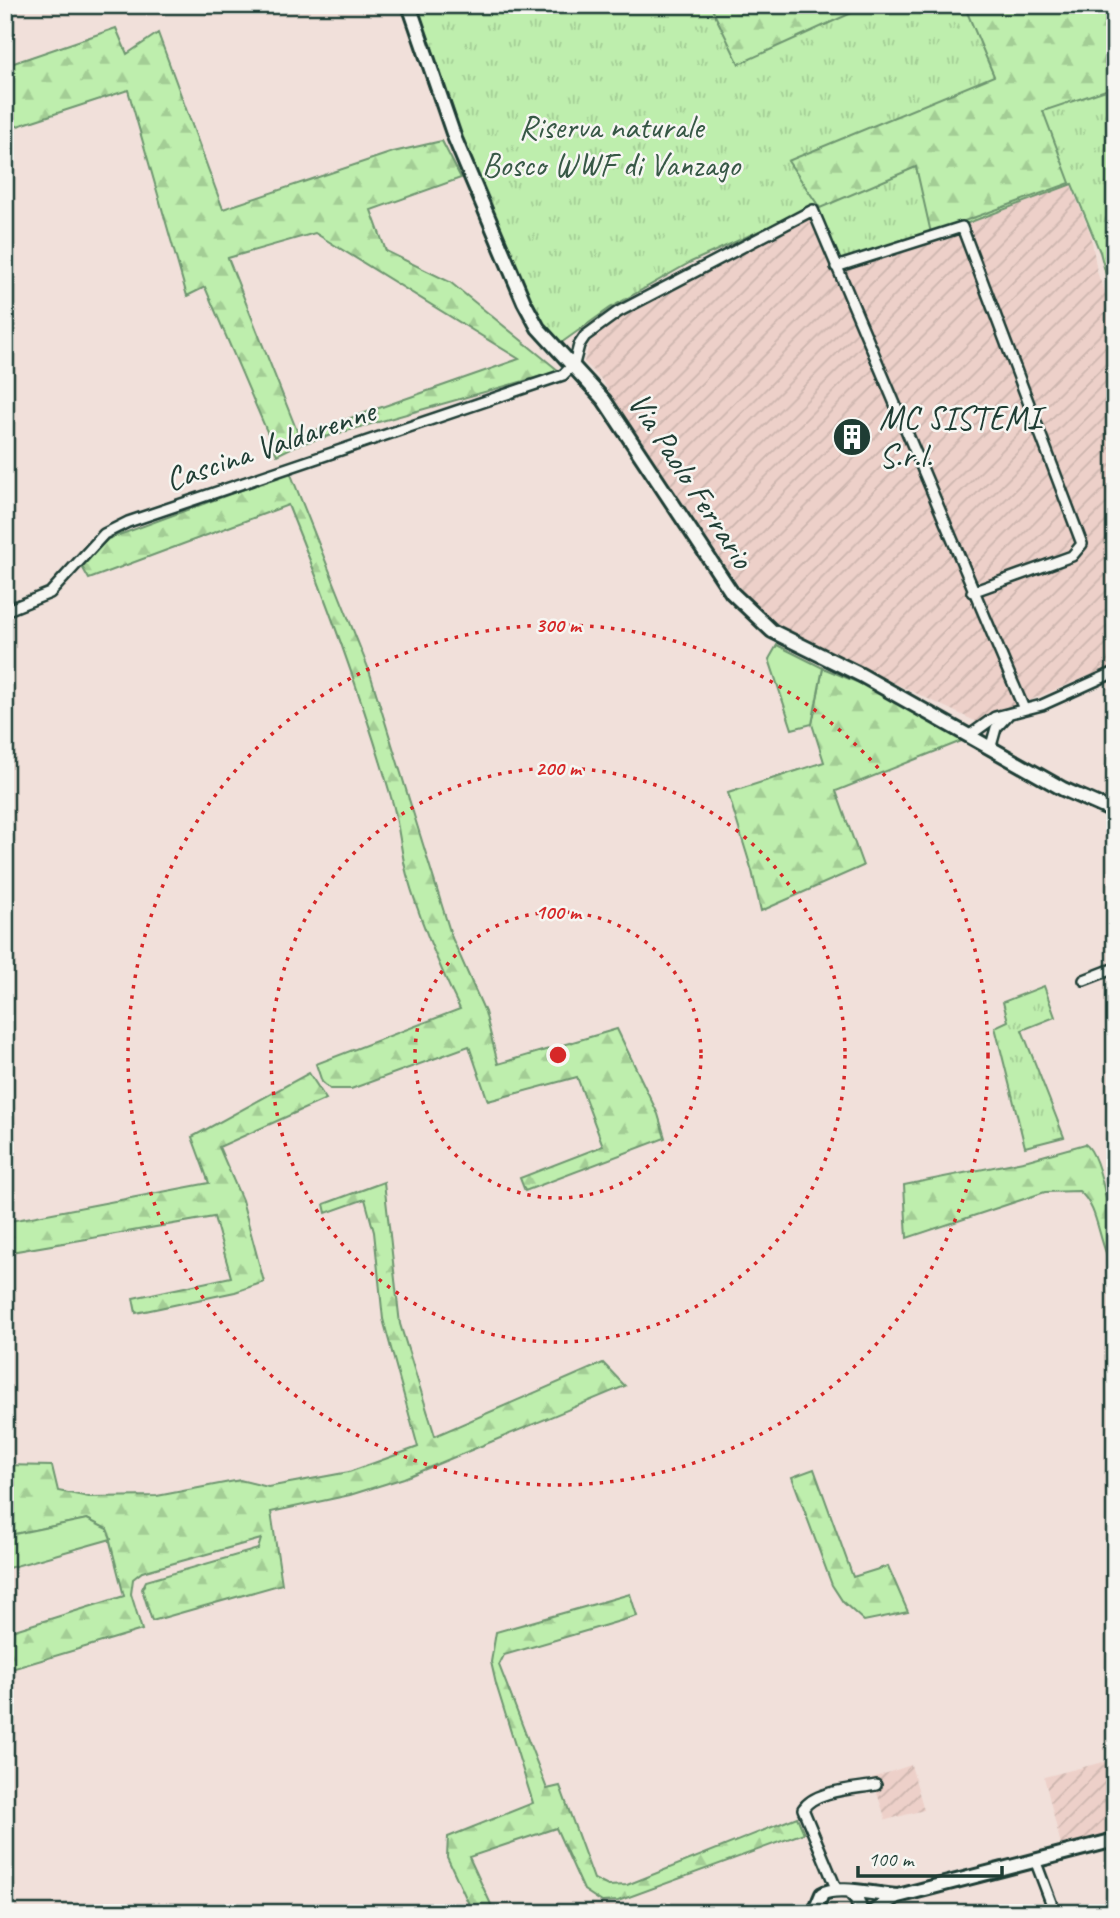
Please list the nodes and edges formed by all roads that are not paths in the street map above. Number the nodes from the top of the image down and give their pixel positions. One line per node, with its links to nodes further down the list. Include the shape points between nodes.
1 (409, 5): 3 (street, Via Paolo Ferrario, via 455,139 524,302 538,328)
2 (836, 267): 3 (street, via 810,210 618,312 585,336); 4 (street); 4 (street, via 962,227 1082,544 1072,556)
3 (574, 364): 5 (street, Cascina Valdarenne, via 563,375 128,522 104,534 50,593); 9 (street, Via Paolo Ferrario, via 604,400 744,607 772,631)
4 (972, 592): 7 (street)
5 (5, 611)
6 (1115, 672): 7 (street)
7 (1024, 709): 8 (street)
8 (1008, 715): 9 (street, via 987,721); 10 (street, via 996,728)
9 (970, 735): 10 (street, Via Paolo Ferrario)
10 (991, 747): 11 (street, Via Paolo Ferrario)
11 (1115, 813)
12 (1114, 970): 13 (street)
13 (1084, 980)
14 (876, 1785): 17 (street, via 836,1793 810,1802 803,1810)
15 (1115, 1840): 16 (street)
16 (1035, 1860): 19 (street); 24 (street)
17 (836, 1888): 18 (street); 20 (street, via 822,1894)
18 (850, 1891): 19 (street); 22 (street)
19 (898, 1896): 23 (street)
20 (816, 1906): 21 (street)
21 (802, 1913)
22 (861, 1913)
23 (871, 1913)
24 (1055, 1913)

